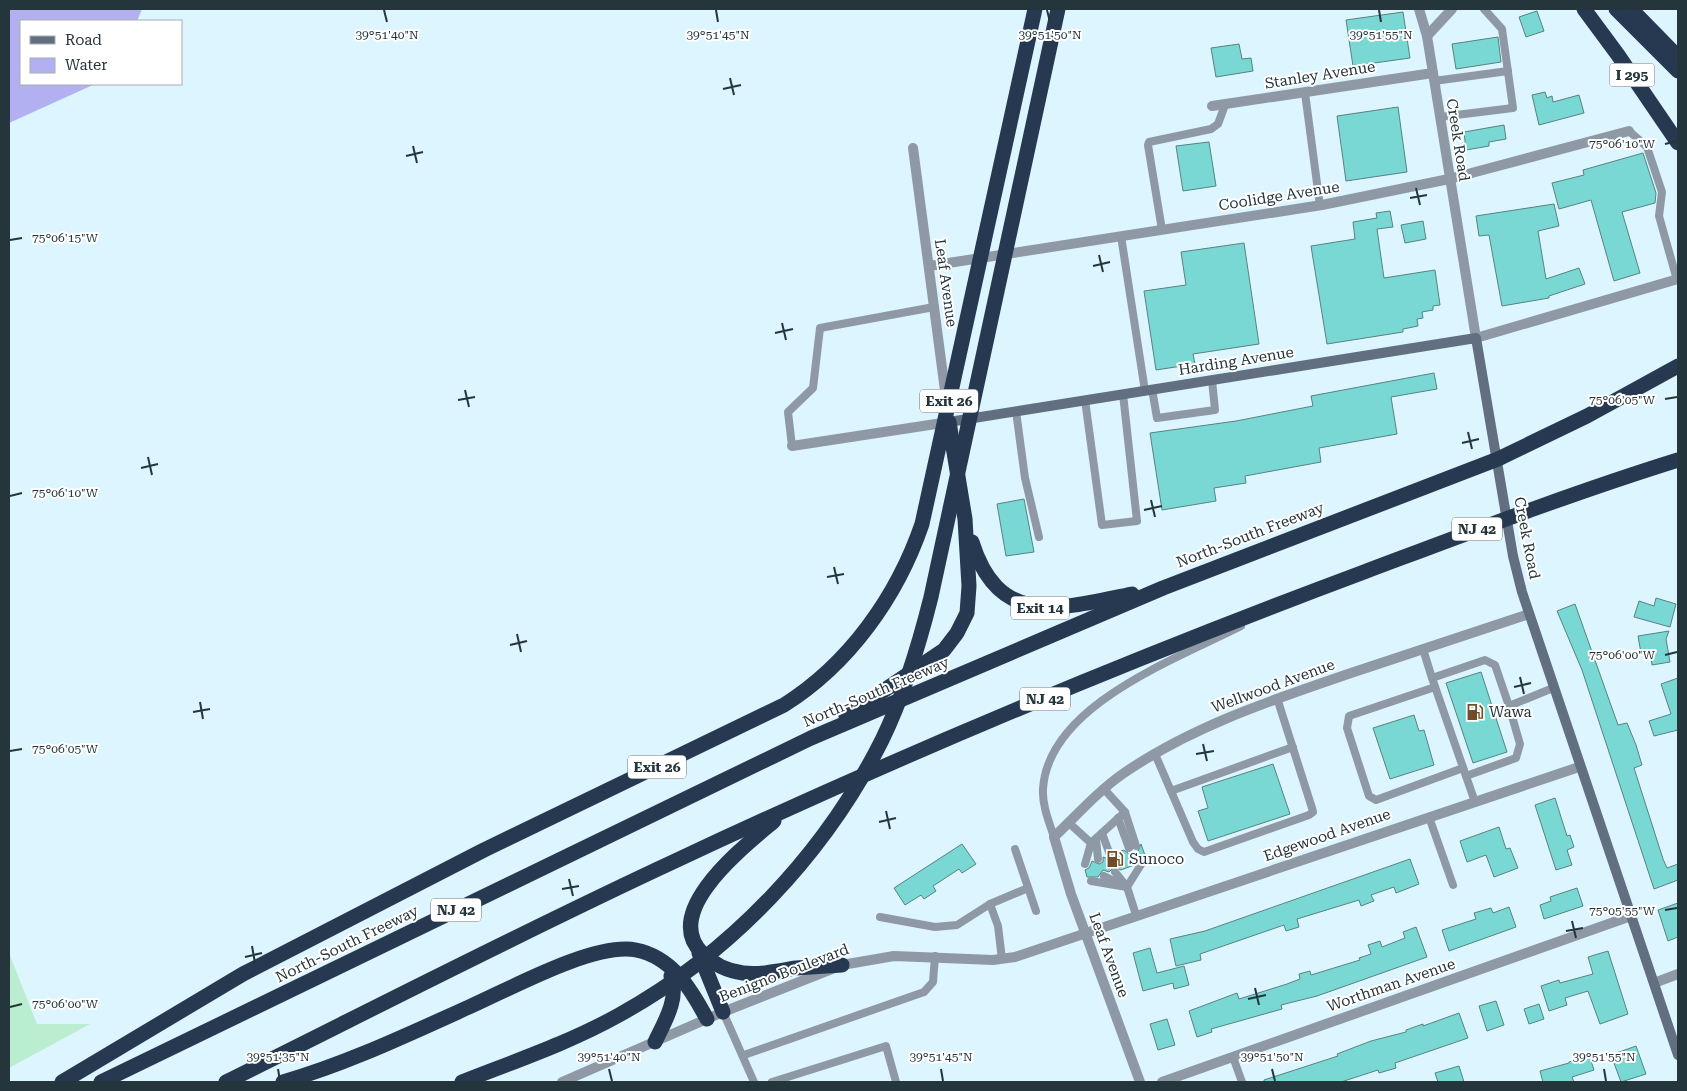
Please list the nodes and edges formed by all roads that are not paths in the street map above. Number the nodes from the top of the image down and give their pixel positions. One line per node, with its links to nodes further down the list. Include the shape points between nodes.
1 (1034, 9): 97 (highway, Exit 26, via 922,524 910,557 890,594 857,640 823,675 795,698 771,712 484,850 243,974)
2 (1058, 9): 101 (highway, via 934,582 911,665 885,733 833,819 772,896 729,939 672,983 620,1014 571,1039)
3 (1420, 9): 9 (street, Creek Road)
4 (1452, 9): 9 (street)
5 (1484, 9): 11 (lane, via 1502,29)
6 (1584, 9): 19 (highway, I 295)
7 (1616, 9): 12 (highway)
8 (1631, 9): 10 (highway)
9 (1427, 36): 13 (street, Creek Road)
10 (1678, 57)
11 (1508, 71): 13 (lane); 17 (lane, via 1513,108)
12 (1678, 71)
13 (1433, 77): 14 (street, Stanley Avenue); 17 (street, Creek Road)
14 (1305, 93): 15 (street, Stanley Avenue); 22 (lane)
15 (1225, 105): 16 (street, Stanley Avenue); 23 (lane, via 1218,124 1211,129 1149,142)
16 (1212, 106)
17 (1440, 117): 21 (street, Creek Road)
18 (1629, 130): 21 (street, Coolidge Avenue); 26 (lane, via 1647,147 1660,184 1659,216)
19 (1678, 143)
20 (913, 148): 25 (street, Leaf Avenue)
21 (1450, 179): 22 (street, Coolidge Avenue); 28 (street, Creek Road)
22 (1320, 206): 23 (street, Coolidge Avenue)
23 (1162, 230): 24 (street, Coolidge Avenue)
24 (1121, 236): 25 (street, Coolidge Avenue); 31 (lane)
25 (929, 266): 27 (street, Leaf Avenue)
26 (1678, 280): 28 (street, Harding Avenue)
27 (934, 306): 35 (street, Leaf Avenue); 36 (lane, via 820,328 813,388 788,412)
28 (1476, 338): 30 (main road, Harding Avenue); 44 (main road, Creek Road, via 1513,556)
29 (1678, 366): 42 (highway, North-South Freeway / NJ 42, via 1587,416 1498,459)
30 (1212, 380): 31 (main road, Harding Avenue); 31 (lane, via 1215,410 1156,418)
31 (1149, 390): 32 (main road, Harding Avenue)
32 (1123, 394): 33 (main road, Harding Avenue); 33 (lane, via 1137,521 1102,525)
33 (1084, 400): 34 (main road, Harding Avenue)
34 (1016, 411): 35 (main road, Harding Avenue); 41 (lane, via 1025,478)
35 (950, 422): 36 (street, Harding Avenue); 40 (highway)
36 (792, 446)
37 (1678, 460): 39 (highway, NJ 42)
38 (1678, 465): 39 (highway)
39 (1653, 468): 43 (highway, NJ 42, via 1546,504)
40 (965, 519): 42 (highway, Exit 14, via 987,576 1002,593 1022,604 1056,608); 51 (highway, via 969,600 962,624 951,643)
41 (1039, 537)
42 (1163, 588): 51 (highway, North-South Freeway / NJ 42)
43 (1303, 595): 59 (highway, NJ 42, via 1013,712); 64 (lane, via 1131,683 1094,706 1074,724 1051,754 1044,780 1043,798)
44 (1529, 614): 45 (street, Wellwood Avenue); 48 (main road, Creek Road)
45 (1423, 649): 46 (lane); 49 (street, Wellwood Avenue)
46 (1432, 678): 47 (lane); 50 (lane, via 1485,660 1495,665)
47 (1435, 687): 55 (lane); 55 (lane, via 1349,716 1347,728 1369,796 1376,800)
48 (1553, 688): 50 (lane); 54 (main road, Creek Road)
49 (1277, 698): 52 (lane); 53 (street, Wellwood Avenue, via 1222,720)
50 (1509, 706): 55 (lane, via 1520,744 1516,758)
51 (811, 738): 98 (highway, North-South Freeway / NJ 42)
52 (1293, 747): 57 (lane); 57 (lane, via 1312,808 1309,815 1204,852 1193,842)
53 (1155, 754): 56 (street, Wellwood Avenue); 57 (lane)
54 (1580, 767): 58 (street, Edgewood Avenue); 80 (main road, Creek Road)
55 (1465, 772): 58 (lane)
56 (1104, 789): 60 (lane); 63 (street, Wellwood Avenue)
57 (1171, 791)
58 (1475, 802): 61 (street, Edgewood Avenue)
59 (788, 809): 83 (highway, via 749,842 702,892 691,923); 99 (highway, NJ 42, via 597,898)
60 (1125, 812): 62 (lane); 62 (lane, via 1132,847)
61 (1429, 817): 74 (lane); 79 (street, Edgewood Avenue)
62 (1118, 818): 65 (lane)
63 (1069, 823): 64 (street, Wellwood Avenue); 65 (lane)
64 (1054, 837): 82 (street, Leaf Avenue)
65 (1097, 838): 67 (lane); 68 (lane); 69 (lane)
66 (1015, 849): 75 (lane)
67 (1110, 855)
68 (1098, 859)
69 (1085, 864)
70 (1138, 864): 76 (lane)
71 (1115, 872): 76 (lane)
72 (1104, 876): 76 (lane)
73 (1091, 881): 76 (lane)
74 (1454, 885)
75 (1028, 888): 77 (lane); 78 (lane)
76 (1126, 888): 79 (lane)
77 (990, 904): 81 (lane, via 950,926); 85 (lane, via 998,926)
78 (1036, 911)
79 (1136, 915): 82 (street, Edgewood Avenue)
80 (1631, 916): 89 (main road, Creek Road); 95 (street, Worthman Avenue)
81 (880, 918)
82 (1085, 932): 85 (street, Benigno Boulevard, via 1042,950); 106 (street, Leaf Avenue)
83 (697, 947): 87 (highway, via 719,966 744,973 776,973 795,968); 90 (highway)
84 (936, 956): 85 (street, Benigno Boulevard); 87 (street, Benigno Boulevard, via 894,956); 93 (lane, via 933,982 924,992)
85 (1002, 959)
86 (662, 961): 91 (highway, via 684,982); 92 (highway, via 674,985 670,1010); 100 (highway, via 646,952 629,949 591,954 397,1040)
87 (842, 965): 90 (street, Benigno Boulevard)
88 (1678, 974): 89 (street)
89 (1654, 983): 94 (main road, Creek Road)
90 (723, 1012): 91 (street, Benigno Boulevard); 93 (lane)
91 (707, 1019): 92 (street, Benigno Boulevard)
92 (655, 1042): 96 (street, Benigno Boulevard)
93 (744, 1055): 103 (lane)
94 (1678, 1055)
95 (1234, 1057): 107 (street, Worthman Avenue); 108 (lane)
96 (580, 1079): 102 (street, Benigno Boulevard)
97 (62, 1082)
98 (101, 1082)
99 (226, 1082)
100 (283, 1082)
101 (462, 1082)
102 (562, 1082)
103 (754, 1082)
104 (772, 1082): 105 (lane, via 886,1046)
105 (896, 1082)
106 (1140, 1082)
107 (1162, 1082)
108 (1242, 1082)

